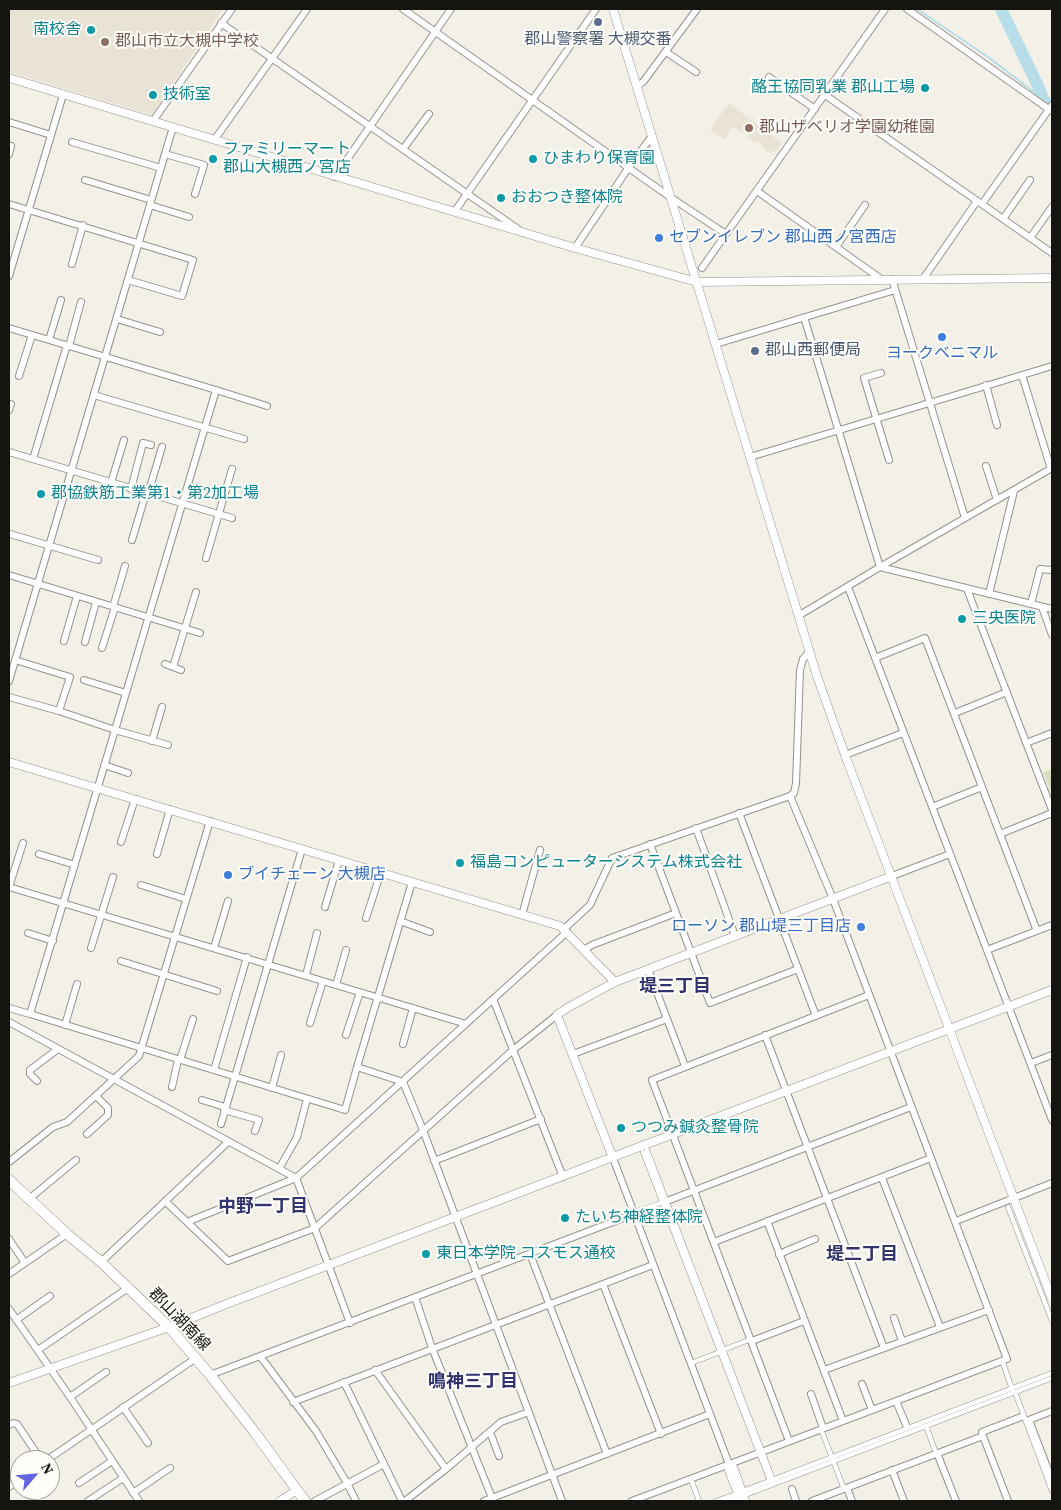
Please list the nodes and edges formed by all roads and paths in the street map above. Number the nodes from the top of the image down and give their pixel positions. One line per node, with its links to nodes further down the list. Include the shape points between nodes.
1 (232, 9): 10 (street)
2 (307, 9): 13 (street)
3 (403, 9): 11 (street)
4 (451, 9): 11 (street)
5 (596, 9): 20 (street)
6 (613, 9): 17 (street)
7 (697, 9): 12 (street)
8 (885, 9): 19 (street)
9 (907, 9): 21 (street)
10 (222, 23): 13 (street); 24 (street)
11 (435, 32): 20 (street); 26 (street)
12 (666, 52): 14 (street); 17 (street)
13 (272, 58): 26 (street); 30 (street)
14 (696, 72)
15 (769, 77): 22 (street)
16 (9, 78): 18 (street)
17 (637, 86): 29 (street)
18 (63, 95): 24 (street); 28 (street)
19 (825, 95): 22 (street); 46 (street)
20 (533, 99): 36 (street); 43 (street)
21 (1051, 108): 46 (street)
22 (815, 109): 41 (street)
23 (429, 114): 33 (street)
24 (153, 121): 27 (street)
25 (9, 122): 28 (street)
26 (370, 126): 33 (street); 38 (street)
27 (173, 128): 30 (street); 35 (street)
28 (51, 135): 50 (street)
29 (652, 136): 36 (street); 44 (street)
30 (215, 139): 38 (street)
31 (72, 142): 37 (street)
32 (11, 146): 34 (street)
33 (403, 149): 43 (street)
34 (9, 154)
35 (166, 154): 37 (street); 42 (street, via 204,166)
36 (629, 167): 44 (street); 60 (street)
37 (161, 168): 45 (street)
38 (335, 177): 51 (street)
39 (85, 180): 45 (street)
40 (1030, 180): 53 (street)
41 (757, 190): 56 (street); 59 (street)
42 (196, 194)
43 (467, 194): 51 (street); 55 (street)
44 (670, 197): 56 (street); 70 (street)
45 (151, 202): 52 (street); 58 (street)
46 (980, 203): 53 (street); 68 (street)
47 (9, 204): 50 (street)
48 (865, 205): 59 (street)
49 (1052, 207): 57 (street)
50 (28, 210): 54 (street); 64 (street)
51 (455, 212): 55 (street)
52 (189, 217)
53 (1003, 219): 57 (street)
54 (83, 225): 58 (street); 62 (street)
55 (523, 232): 60 (street)
56 (726, 234): 63 (street)
57 (1030, 238): 61 (street)
58 (139, 242): 69 (street); 69 (street, via 193,260 182,296)
59 (836, 247): 66 (street)
60 (575, 248): 70 (street)
61 (1052, 254)
62 (72, 264)
63 (702, 268)
64 (9, 276)
65 (1052, 278): 68 (street)
66 (881, 279): 67 (street); 70 (street)
67 (892, 279): 68 (street); 71 (street)
68 (923, 279)
69 (128, 280): 75 (street)
70 (697, 282): 80 (street)
71 (895, 290): 74 (street); 90 (street)
72 (61, 300): 79 (street)
73 (81, 302): 81 (street)
74 (804, 318): 80 (street); 95 (street)
75 (117, 319): 77 (street); 82 (street)
76 (9, 328): 78 (street)
77 (160, 332)
78 (32, 335): 79 (street); 86 (street)
79 (49, 340): 81 (street)
80 (716, 344): 101 (street)
81 (68, 345): 82 (street); 102 (street)
82 (106, 356): 88 (street); 89 (street)
83 (1052, 366): 85 (street)
84 (881, 373): 92 (street, via 864,378)
85 (1022, 374): 87 (street); 105 (street)
86 (19, 376)
87 (986, 385): 90 (street); 93 (street)
88 (216, 390): 91 (street); 94 (street)
89 (94, 395): 94 (street); 107 (street)
90 (929, 402): 92 (street); 116 (street)
91 (267, 406)
92 (875, 418): 95 (street); 103 (street)
93 (998, 425)
94 (205, 428): 96 (street); 113 (street)
95 (838, 430): 101 (street); 123 (street)
96 (244, 439)
97 (124, 440): 108 (street)
98 (151, 445): 109 (street, via 143,443)
99 (162, 447): 111 (street)
100 (9, 452): 102 (street)
101 (750, 457): 137 (street)
102 (33, 459): 107 (street)
103 (889, 460)
104 (986, 466): 112 (street)
105 (1051, 468): 110 (street)
106 (232, 469): 114 (street)
107 (72, 471): 108 (street); 119 (street)
108 (111, 483): 109 (street)
109 (131, 489): 111 (street)
110 (1014, 491): 112 (street); 130 (street)
111 (147, 493): 113 (street); 118 (street)
112 (997, 500): 116 (street)
113 (182, 504): 114 (street); 138 (street)
114 (219, 514): 115 (street); 120 (street)
115 (232, 518)
116 (965, 518): 123 (street)
117 (10, 534): 119 (street)
118 (132, 540)
119 (49, 546): 121 (street); 126 (street)
120 (206, 558)
121 (98, 560)
122 (125, 566): 134 (street)
123 (880, 567): 127 (street); 128 (street)
124 (1052, 570): 133 (street, via 1040,569)
125 (9, 575): 126 (street)
126 (38, 584): 131 (street); 147 (street)
127 (848, 587): 137 (street); 146 (street)
128 (967, 589): 130 (street); 153 (street)
129 (196, 592): 139 (street)
130 (989, 594): 133 (street)
131 (76, 596): 132 (street); 142 (street)
132 (96, 602): 134 (street); 143 (street)
133 (1031, 604): 135 (street)
134 (114, 607): 138 (street); 144 (street)
135 (1042, 607): 136 (street); 141 (street)
136 (1052, 610)
137 (798, 616): 145 (street)
138 (149, 618): 139 (street); 154 (street)
139 (185, 628): 140 (street); 149 (street)
140 (200, 633)
141 (1052, 635)
142 (64, 641)
143 (85, 642)
144 (102, 648)
145 (809, 652): 165 (street); 171 (street, via 800,670 796,783)
146 (876, 658): 158 (street, via 925,638); 160 (street)
147 (15, 660): 152 (street); 157 (street, via 70,677)
148 (165, 664): 149 (street)
149 (173, 667): 150 (street)
150 (182, 670)
151 (84, 680): 154 (street)
152 (9, 681)
153 (1007, 692): 158 (street); 163 (street)
154 (126, 694): 159 (street)
155 (9, 697): 157 (street)
156 (162, 707): 162 (street)
157 (60, 711): 159 (street)
158 (955, 713): 169 (street)
159 (115, 730): 162 (street); 167 (street)
160 (903, 732): 165 (street); 173 (street)
161 (1052, 733): 163 (street)
162 (152, 741): 164 (street)
163 (1026, 743): 175 (street)
164 (168, 745)
165 (845, 754): 191 (street)
166 (9, 762): 170 (street)
167 (104, 765): 168 (street); 170 (street)
168 (128, 772)
169 (982, 787): 173 (street); 179 (street)
170 (98, 788): 172 (street); 189 (street)
171 (790, 796): 176 (street); 197 (street)
172 (135, 799): 174 (street); 180 (street)
173 (932, 807): 187 (street)
174 (170, 809): 177 (street); 186 (street)
175 (1052, 812): 179 (street)
176 (739, 814): 178 (street); 205 (street)
177 (210, 821): 183 (street); 196 (street)
178 (696, 828): 182 (street); 214 (street)
179 (1000, 834): 209 (street)
180 (121, 842)
181 (23, 843): 195 (street)
182 (650, 844): 201 (street); 208 (street, via 612,858 590,905)
183 (302, 849): 188 (street); 224 (street)
184 (540, 850): 203 (street)
185 (39, 854): 189 (street)
186 (157, 854)
187 (950, 854): 191 (street); 220 (street)
188 (339, 860): 190 (street); 200 (street)
189 (75, 865): 199 (street)
190 (381, 872): 193 (street); 204 (street)
191 (892, 876): 197 (street); 251 (street)
192 (113, 877): 202 (street)
193 (412, 882): 203 (street); 206 (street)
194 (141, 885): 196 (street)
195 (9, 887): 199 (street)
196 (186, 899): 213 (street)
197 (833, 899): 205 (street); 236 (street)
198 (228, 901): 217 (street)
199 (64, 904): 202 (street); 215 (street)
200 (325, 907)
201 (676, 914): 219 (street); 221 (street)
202 (101, 915): 213 (street); 216 (street)
203 (522, 915): 208 (street, via 560,926)
204 (366, 918)
205 (779, 919): 214 (street); 226 (street)
206 (400, 921): 210 (street); 237 (street)
207 (1052, 925): 209 (street)
208 (565, 931): 219 (street); 238 (street)
209 (1037, 931): 220 (street)
210 (430, 932)
211 (28, 933): 215 (street)
212 (317, 933): 228 (street)
213 (174, 936): 217 (street); 227 (street)
214 (735, 936): 221 (street)
215 (52, 941): 242 (street)
216 (91, 948)
217 (214, 948): 222 (street)
218 (346, 950): 232 (street)
219 (584, 950): 230 (street)
220 (987, 950): 239 (street)
221 (691, 952): 225 (street); 226 (street, via 710,1003)
222 (247, 958): 224 (street); 266 (street)
223 (121, 961): 227 (street)
224 (269, 964): 228 (street); 267 (street)
225 (648, 969): 230 (street); 246 (street)
226 (798, 969): 244 (street)
227 (163, 974): 233 (street); 256 (street)
228 (306, 975): 229 (street)
229 (323, 981): 232 (street); 248 (street)
230 (615, 982): 243 (street)
231 (77, 984): 250 (street)
232 (336, 985): 235 (street)
233 (217, 990)
234 (1052, 990): 239 (street)
235 (360, 992): 237 (street); 252 (street)
236 (869, 995): 244 (street); 258 (street)
237 (377, 998): 241 (street); 265 (street)
238 (493, 999): 249 (street); 257 (street)
239 (1010, 1005): 251 (street); 263 (street)
240 (9, 1008): 242 (street)
241 (413, 1008): 249 (street); 254 (street)
242 (30, 1014): 250 (street)
243 (557, 1015): 257 (street); 259 (street)
244 (816, 1016): 253 (street)
245 (193, 1019): 262 (street)
246 (667, 1019): 259 (street); 264 (street)
247 (9, 1023): 255 (street)
248 (310, 1023)
249 (466, 1024): 270 (street)
250 (65, 1025): 256 (street)
251 (950, 1029): 258 (street); 302 (street)
252 (346, 1035)
253 (765, 1035): 264 (street); 273 (street)
254 (403, 1044)
255 (58, 1048): 268 (street); 269 (street, via 30,1070)
256 (141, 1049): 262 (street); 268 (street, via 138,1058)
257 (514, 1050): 280 (street); 282 (street)
258 (891, 1052): 273 (street); 277 (street)
259 (573, 1054): 289 (street)
260 (281, 1055): 272 (street)
261 (1052, 1055): 263 (street)
262 (178, 1060): 266 (street); 271 (street)
263 (1031, 1063): 279 (street)
264 (685, 1066): 285 (street, via 652,1080)
265 (357, 1067): 270 (street); 275 (street, via 345,1110)
266 (214, 1070): 267 (street)
267 (234, 1076): 272 (street); 278 (street)
268 (115, 1079): 274 (street); 286 (street)
269 (37, 1082)
270 (403, 1082): 282 (street); 296 (street)
271 (172, 1087)
272 (272, 1088): 275 (street)
273 (786, 1091): 285 (street); 287 (street)
274 (96, 1096): 284 (street, via 108,1108 108,1115); 293 (street, via 67,1122 53,1126)
275 (307, 1099): 294 (street, via 297,1137)
276 (202, 1100): 278 (street)
277 (911, 1107): 287 (street); 290 (street)
278 (225, 1108): 281 (street); 283 (street, via 258,1120)
279 (1051, 1115)
280 (541, 1119): 292 (street); 295 (street)
281 (221, 1124)
282 (423, 1130): 292 (street); 312 (street)
283 (255, 1131)
284 (87, 1134)
285 (673, 1135): 289 (street); 300 (street)
286 (228, 1142): 294 (street); 304 (street)
287 (808, 1148): 300 (street); 301 (street)
288 (645, 1151): 305 (street)
289 (612, 1158): 295 (street); 307 (street)
290 (931, 1158): 297 (street); 310 (street)
291 (76, 1160): 303 (street)
292 (434, 1161): 308 (street)
293 (9, 1162)
294 (279, 1169): 296 (street)
295 (563, 1177): 308 (street)
296 (296, 1178): 311 (street); 312 (street)
297 (882, 1178): 301 (street); 340 (street)
298 (9, 1180): 303 (main road, 郡山湖南線)
299 (1052, 1183): 302 (street)
300 (694, 1190): 305 (street); 316 (street)
301 (827, 1198): 309 (street); 344 (street)
302 (1014, 1198): 310 (street); 329 (street)
303 (29, 1199): 313 (main road, 郡山湖南線)
304 (165, 1201): 311 (street); 319 (street)
305 (665, 1201): 307 (street); 346 (street)
306 (1008, 1206): 336 (street)
307 (635, 1212): 317 (street); 322 (street)
308 (455, 1216): 321 (street); 324 (street)
309 (766, 1221): 316 (street); 318 (street)
310 (956, 1221): 332 (street)
311 (187, 1222): 312 (street, via 228,1261)
312 (315, 1228): 321 (street)
313 (67, 1234): 319 (main road, 郡山湖南線); 320 (street)
314 (9, 1239): 320 (street)
315 (815, 1239): 318 (street)
316 (714, 1242): 341 (street)
317 (530, 1254): 324 (street); 330 (street)
318 (779, 1255): 335 (street)
319 (101, 1262): 326 (main road, 郡山湖南線)
320 (25, 1263): 323 (street)
321 (330, 1265): 337 (street); 339 (street)
322 (653, 1265): 325 (street); 370 (street)
323 (9, 1274)
324 (477, 1274): 328 (street); 338 (street)
325 (602, 1284): 330 (street); 379 (street)
326 (128, 1288): 339 (main road, 郡山湖南線); 345 (street)
327 (50, 1296): 334 (street)
328 (415, 1297): 337 (street); 343 (street)
329 (1052, 1299)
330 (549, 1304): 338 (street); 388 (street)
331 (9, 1309): 334 (street)
332 (988, 1310): 340 (street); 349 (street, via 1007,1359)
333 (894, 1318): 342 (street)
334 (16, 1320): 345 (street)
335 (804, 1321): 341 (street); 353 (street)
336 (1052, 1321)
337 (350, 1323): 347 (street)
338 (496, 1324): 343 (street); 369 (street)
339 (169, 1327): 348 (main road, 郡山湖南線); 351 (street)
340 (940, 1327): 342 (street)
341 (752, 1340): 346 (street); 381 (street)
342 (902, 1341): 344 (street)
343 (432, 1348): 352 (street); 383 (street)
344 (884, 1348): 353 (street)
345 (38, 1350): 351 (street)
346 (722, 1351): 350 (street); 386 (street)
347 (260, 1356): 356 (street); 365 (street)
348 (196, 1358): 356 (main road, 郡山湖南線); 366 (street)
349 (1002, 1360): 361 (street); 364 (street)
350 (694, 1362)
351 (50, 1368): 359 (street); 363 (street)
352 (374, 1370): 358 (street); 395 (street)
353 (824, 1370): 372 (street)
354 (106, 1372): 363 (street)
355 (1052, 1373): 361 (street)
356 (210, 1375): 406 (main road, 郡山湖南線)
357 (1052, 1378): 361 (street)
358 (344, 1382): 365 (street); 392 (street)
359 (9, 1383)
360 (862, 1384): 367 (street)
361 (1014, 1390): 374 (street); 391 (street); 407 (street)
362 (811, 1394): 377 (street)
363 (70, 1397): 376 (street)
364 (896, 1401): 367 (street); 375 (street)
365 (294, 1402): 403 (street)
366 (123, 1407): 376 (street); 382 (street)
367 (872, 1410): 372 (street)
368 (1052, 1411): 400 (street, via 1029,1420)
369 (529, 1412): 378 (street, via 501,1422); 397 (street)
370 (710, 1414): 379 (street); 393 (street)
371 (1021, 1417): 380 (street, via 982,1432)
372 (843, 1421): 377 (street)
373 (9, 1425): 384 (street, via 17,1424)
374 (926, 1426): 387 (street); 391 (street)
375 (907, 1427)
376 (90, 1429): 385 (street); 390 (street)
377 (822, 1429): 381 (street); 391 (street)
378 (490, 1432): 383 (street); 389 (street)
379 (661, 1434): 388 (street)
380 (983, 1436): 387 (street); 429 (street)
381 (789, 1440): 386 (street)
382 (148, 1444)
383 (472, 1447): 395 (street); 410 (street)
384 (34, 1450)
385 (60, 1451)
386 (760, 1452): 393 (street); 401 (street)
387 (937, 1453): 396 (street); 428 (street)
388 (607, 1454): 397 (street)
389 (499, 1456)
390 (112, 1460): 398 (street); 402 (street)
391 (833, 1460): 401 (street); 405 (street); 409 (street)
392 (384, 1464): 403 (street); 417 (street)
393 (730, 1467): 399 (street); 409 (street); 409 (street)
394 (170, 1468): 408 (street)
395 (446, 1469): 417 (street)
396 (892, 1470): 405 (street); 427 (street)
397 (552, 1474): 410 (street); 419 (street)
398 (123, 1478): 408 (street); 411 (street)
399 (691, 1479): 420 (street); 421 (street)
400 (1052, 1480)
401 (771, 1481): 409 (street)
402 (79, 1483)
403 (348, 1483): 415 (street); 416 (street)
404 (792, 1489): 424 (street)
405 (845, 1489): 425 (street); 426 (street)
406 (297, 1490): 413 (street); 414 (main road, 郡山湖南線)
407 (1052, 1491)
408 (133, 1493): 412 (street)
409 (741, 1497): 422 (street); 423 (street)
410 (492, 1498): 418 (street)
411 (88, 1501)
412 (139, 1501)
413 (280, 1501)
414 (305, 1501)
415 (315, 1501)
416 (356, 1501)
417 (403, 1501)
418 (484, 1501)
419 (562, 1501)
420 (632, 1501)
421 (699, 1501)
422 (716, 1501)
423 (727, 1501)
424 (796, 1501)
425 (812, 1501)
426 (852, 1501)
427 (904, 1501)
428 (956, 1501)
429 (1008, 1501)

